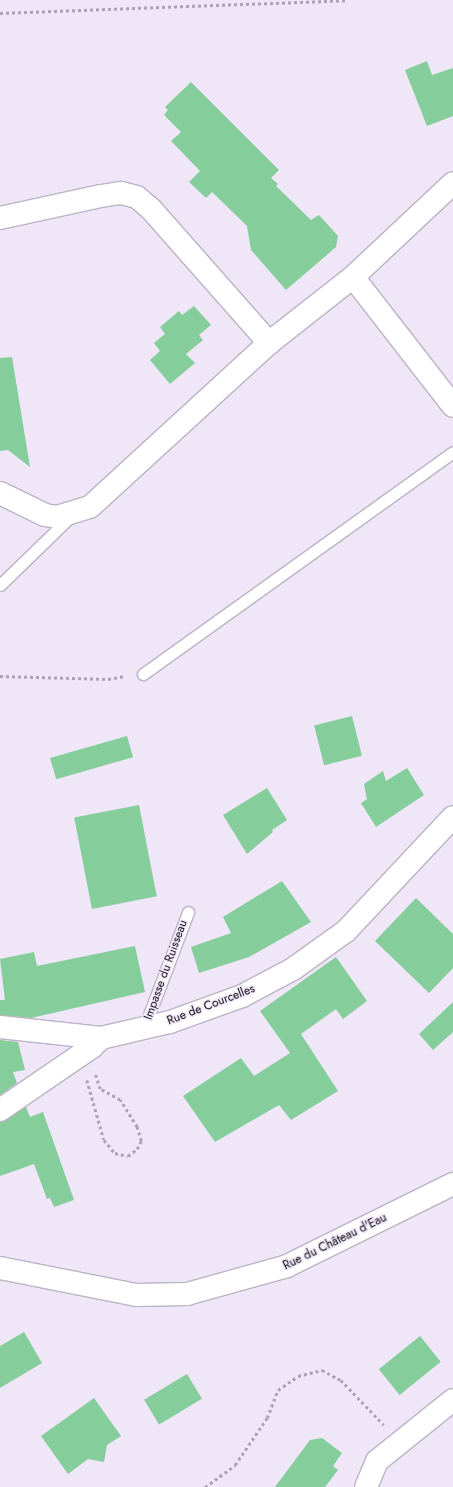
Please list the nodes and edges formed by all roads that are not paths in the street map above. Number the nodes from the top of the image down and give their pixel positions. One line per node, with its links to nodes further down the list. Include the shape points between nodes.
1 (453, 182): 3 (street)
2 (0, 218): 4 (street, via 121,193 137,198 152,209)
3 (353, 277): 4 (street); 5 (street)
4 (269, 343): 8 (street, via 101,499 90,508)
5 (453, 406)
6 (453, 452): 10 (lane)
7 (0, 493): 8 (street, via 45,516)
8 (74, 514): 9 (lane)
9 (0, 585)
10 (143, 674)
11 (453, 816): 14 (street, Rue de Courcelles, via 346,930 292,969 242,996)
12 (188, 912): 14 (lane, Impasse du Ruisseau)
13 (0, 1027): 15 (street, Rue de Courcelles)
14 (144, 1028): 15 (street, Rue de Courcelles)
15 (101, 1038): 16 (street, via 92,1047)
16 (0, 1110)
17 (453, 1184): 18 (street, Rue du Château d'Eau, via 287,1266 187,1294 136,1295)
18 (0, 1268)
19 (453, 1400): 20 (street, via 377,1461)
20 (366, 1487)

